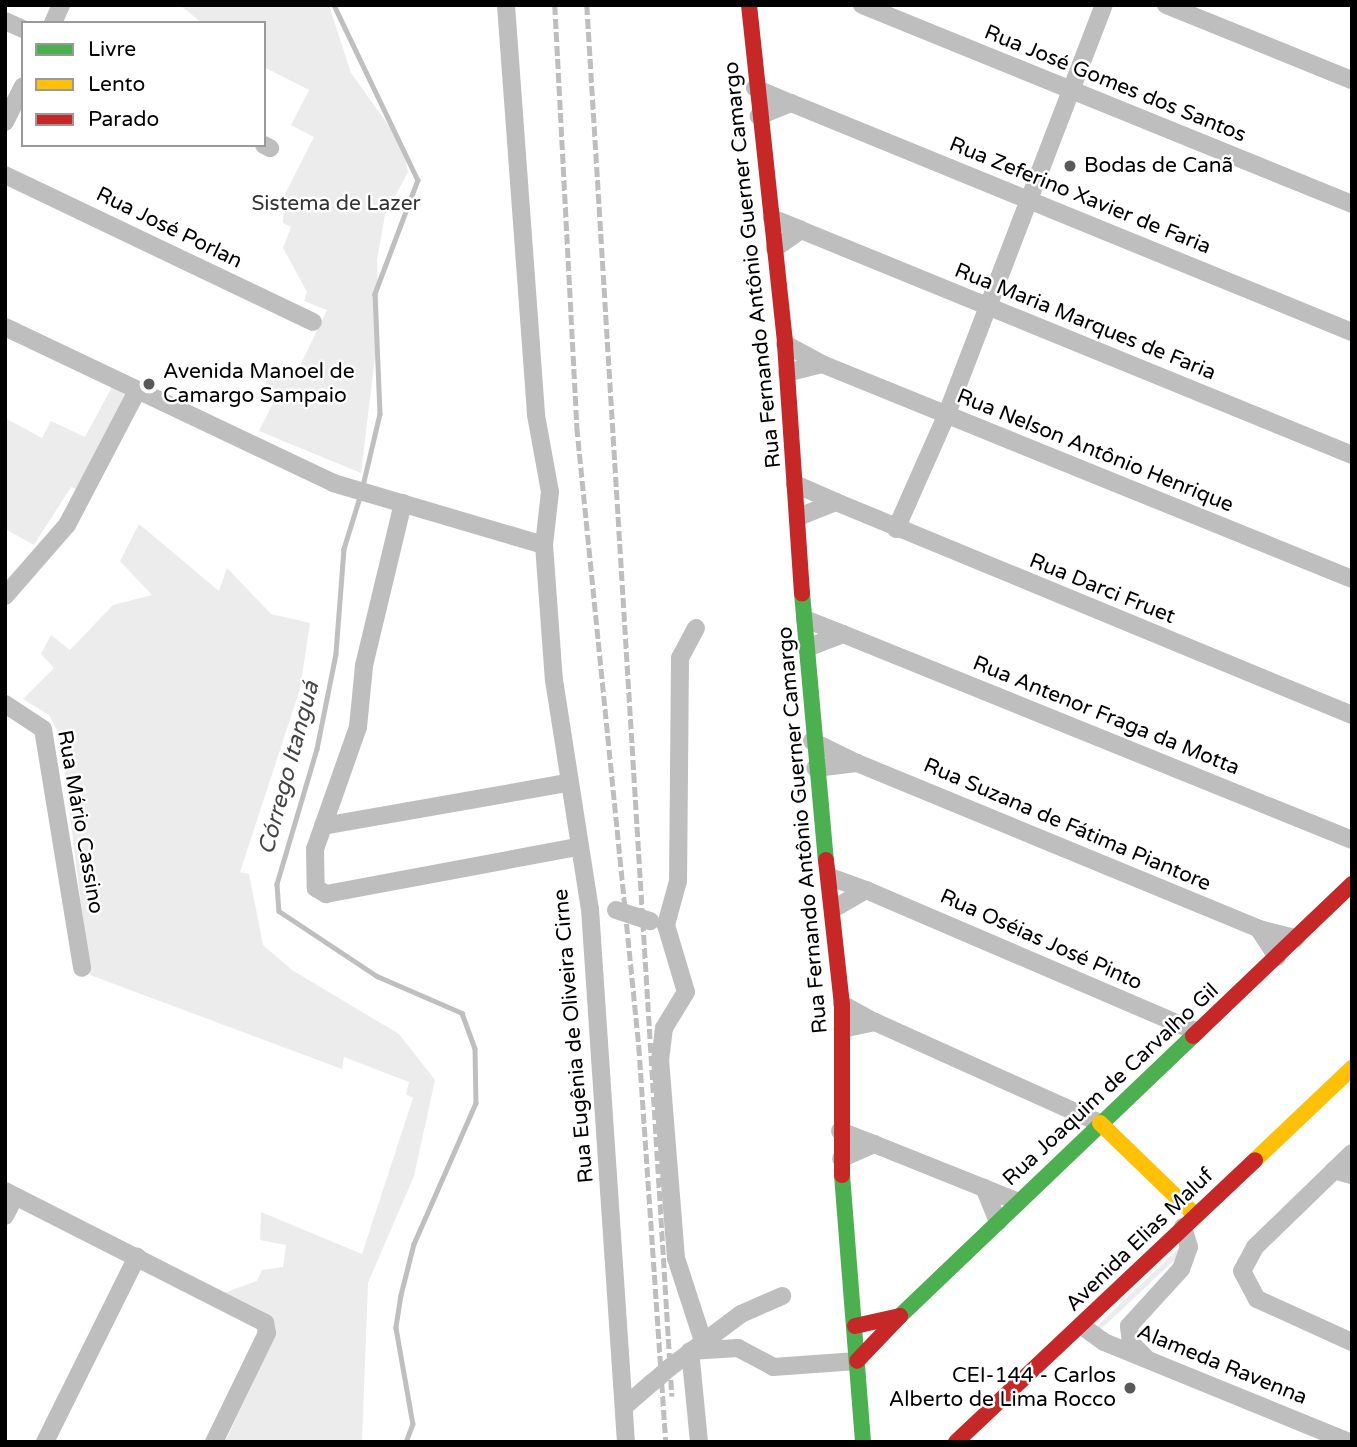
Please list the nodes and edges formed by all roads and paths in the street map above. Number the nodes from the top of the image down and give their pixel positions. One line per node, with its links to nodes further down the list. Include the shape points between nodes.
1 (61, 5): 8 (street)
2 (506, 5): 38 (street, Rua Eugênia de Oliveira Cirne, via 536,415 550,492)
3 (749, 5): 11 (street, Rua Fernando Antônio Guerner Camargo)
4 (862, 5): 13 (street, Rua José Gomes dos Santos)
5 (1104, 5): 13 (street)
6 (1166, 5): 10 (street)
7 (5, 21): 9 (street)
8 (54, 21)
9 (21, 28)
10 (1352, 80)
11 (755, 88): 14 (street, Rua Zeferino Xavier de Faria); 15 (street, Rua Fernando Antônio Guerner Camargo)
12 (21, 90): 16 (street)
13 (1070, 91): 18 (street); 19 (street, Rua José Gomes dos Santos)
14 (791, 103): 15 (street); 18 (street, Rua Zeferino Xavier de Faria)
15 (759, 116): 20 (street, Rua Fernando Antônio Guerner Camargo)
16 (5, 122)
17 (5, 175): 24 (street, Rua José Porlan)
18 (1030, 201): 23 (street); 26 (street, Rua Zeferino Xavier de Faria)
19 (1352, 204)
20 (772, 218): 21 (street, Rua Maria Marques de Faria); 22 (street, Rua Fernando Antônio Guerner Camargo)
21 (801, 230): 22 (street); 23 (street, Rua Maria Marques de Faria)
22 (775, 248): 27 (street, Rua Fernando Antônio Guerner Camargo)
23 (987, 307): 31 (street); 32 (street, Rua Maria Marques de Faria)
24 (313, 322)
25 (5, 327): 30 (street)
26 (1352, 332)
27 (785, 344): 28 (street, Rua Nelson Antônio Henrique); 29 (street, Rua Fernando Antônio Guerner Camargo)
28 (822, 364): 29 (street); 31 (street, Rua Nelson Antônio Henrique)
29 (787, 373): 33 (street, Rua Fernando Antônio Guerner Camargo)
30 (136, 393): 35 (street, via 347,487); 40 (street, via 66,525)
31 (946, 416): 37 (street); 39 (street, Rua Nelson Antônio Henrique)
32 (1352, 455)
33 (795, 484): 34 (street, Rua Darci Fruet); 36 (street, Rua Fernando Antônio Guerner Camargo)
34 (836, 502): 36 (street); 37 (street, Rua Darci Fruet)
35 (403, 503): 38 (street); 51 (street, via 364,666 358,727)
36 (798, 517): 41 (street, Rua Fernando Antônio Guerner Camargo)
37 (896, 529): 46 (street, Rua Darci Fruet)
38 (544, 545): 50 (street, Rua Eugênia de Oliveira Cirne)
39 (1352, 579)
40 (5, 596)
41 (805, 619): 43 (street, Rua Antenor Fraga da Motta); 44 (street, Rua Fernando Antônio Guerner Camargo)
42 (696, 628): 59 (street, via 680,658 678,881)
43 (843, 634): 44 (street); 52 (street, Rua Antenor Fraga da Motta)
44 (807, 648): 47 (street, Rua Fernando Antônio Guerner Camargo)
45 (5, 704): 63 (street, Rua Mário Cassino, via 43,729)
46 (1352, 715)
47 (812, 741): 48 (street, Rua Suzana de Fátima Piantore); 49 (street, Rua Fernando Antônio Guerner Camargo)
48 (858, 762): 49 (street); 60 (street, Rua Suzana de Fátima Piantore)
49 (815, 768): 54 (street, Rua Fernando Antônio Guerner Camargo)
50 (567, 783): 51 (street); 53 (street, Rua Eugênia de Oliveira Cirne)
51 (323, 826): 53 (street, via 313,866 316,888 326,894)
52 (1352, 840)
53 (578, 847): 57 (street, Rua Eugênia de Oliveira Cirne)
54 (830, 877): 56 (street, Rua Oséias José Pinto); 58 (street, Rua Fernando Antônio Guerner Camargo)
55 (1352, 884): 61 (street, Rua Joaquim de Carvalho Gil)
56 (866, 890): 58 (street); 67 (street, Rua Oséias José Pinto)
57 (590, 909): 59 (street, bridge, via 617,910); 91 (street, Rua Eugênia de Oliveira Cirne)
58 (833, 909): 64 (street, Rua Fernando Antônio Guerner Camargo)
59 (658, 923): 88 (street, via 686,992 664,1028 660,1059 668,1195 676,1258)
60 (1259, 929): 61 (street, Rua Suzana de Fátima Piantore); 62 (street)
61 (1296, 938): 62 (street, Rua Joaquim de Carvalho Gil)
62 (1277, 957): 67 (street, Rua Joaquim de Carvalho Gil)
63 (82, 968)
64 (842, 1004): 65 (street); 66 (street, Rua Fernando Antônio Guerner Camargo)
65 (875, 1022): 66 (street); 69 (street)
66 (843, 1029): 70 (street, Rua Fernando Antônio Guerner Camargo)
67 (1197, 1032): 69 (street, Rua Joaquim de Carvalho Gil)
68 (1352, 1068): 81 (street, Avenida Elias Maluf)
69 (1100, 1123): 78 (street, Rua Joaquim de Carvalho Gil); 81 (street)
70 (841, 1131): 71 (street); 73 (street, Rua Fernando Antônio Guerner Camargo)
71 (874, 1144): 73 (street); 76 (street)
72 (1352, 1153): 74 (street)
73 (841, 1159): 85 (street, Rua Fernando Antônio Guerner Camargo)
74 (1334, 1170): 75 (street); 87 (street, via 1255,1247 1243,1281 1257,1299)
75 (1352, 1175)
76 (984, 1188): 78 (street); 80 (street)
77 (10, 1194): 79 (street); 82 (street)
78 (1018, 1202): 80 (street, Rua Joaquim de Carvalho Gil)
79 (5, 1216)
80 (998, 1222): 84 (street, Rua Joaquim de Carvalho Gil)
81 (1189, 1222): 86 (street, Avenida Elias Maluf); 89 (street, via 1189,1247 1181,1269 1129,1326 1131,1343)
82 (137, 1257): 92 (street); 93 (street, via 265,1323 267,1334)
83 (782, 1296): 88 (street)
84 (900, 1316): 85 (street); 90 (street, Rua Joaquim de Carvalho Gil)
85 (855, 1326): 90 (street, Rua Fernando Antônio Guerner Camargo)
86 (1082, 1326): 89 (street, Alameda Ravenna, via 1104,1342); 97 (street, Avenida Elias Maluf)
87 (1352, 1342)
88 (696, 1346): 90 (street, via 738,1348 773,1367); 91 (street, bridge); 95 (street)
89 (1145, 1357): 98 (street, Alameda Ravenna)
90 (857, 1360): 96 (street, Rua Fernando Antônio Guerner Camargo)
91 (624, 1407): 94 (street, Rua Eugênia de Oliveira Cirne)
92 (45, 1442)
93 (214, 1442)
94 (626, 1442)
95 (699, 1442)
96 (863, 1442)
97 (956, 1442)
98 (1349, 1442)

